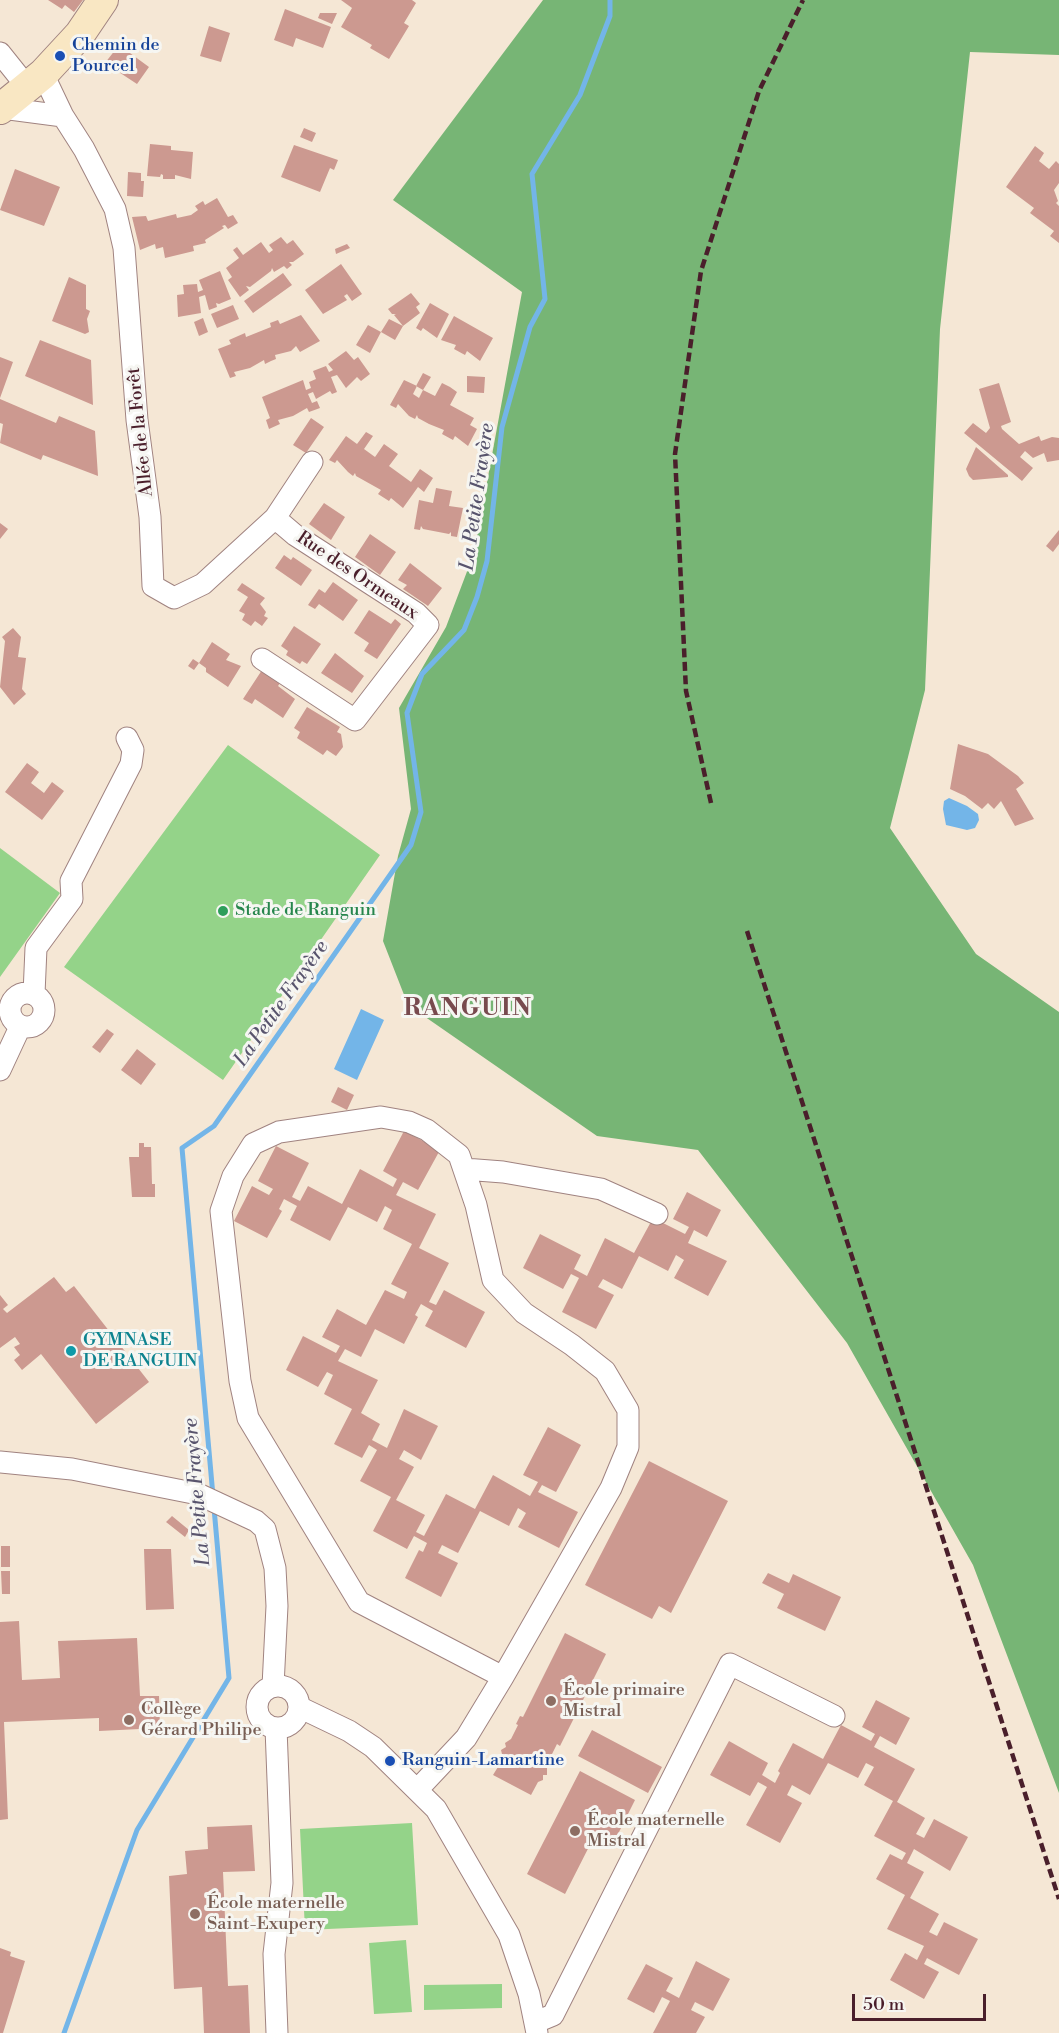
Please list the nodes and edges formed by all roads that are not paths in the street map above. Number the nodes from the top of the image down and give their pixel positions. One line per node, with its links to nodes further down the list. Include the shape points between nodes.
1 (103, 0): 3 (main road, via 80,34)
2 (0, 53): 3 (street, Allée de la Forêt)
3 (36, 81): 4 (main road); 5 (street, Allée de la Forêt)
4 (1, 109): 5 (street)
5 (63, 116): 7 (street, Allée de la Forêt, via 115,209 124,248 153,586 174,598 203,585)
6 (312, 462): 7 (street, Allée de la Forêt)
7 (275, 518): 8 (street, Rue des Ormeaux, via 428,625 355,720)
8 (261, 659)
9 (127, 738): 10 (street, via 133,750 131,764 70,881 72,899 36,948 34,994 23,993 11,1003 10,1015 20,1027)
10 (0, 1070)
11 (464, 1169): 12 (street, via 601,1189); 14 (street, via 493,1280 524,1313 605,1371 628,1410 628,1447 611,1488); 14 (street, via 459,1155 427,1130 409,1122 381,1118 324,1124 279,1132 253,1144 233,1176 221,1210 240,1382 248,1418 342,1574 359,1602)
12 (657, 1214)
13 (0, 1462): 15 (street, via 72,1469 198,1494 232,1508 265,1529 275,1568 277,1606)
14 (503, 1677): 19 (street, via 466,1738)
15 (273, 1686): 16 (street, via 291,1690); 18 (street, via 262,1692 256,1711 263,1723)
16 (299, 1707): 18 (street, via 294,1720); 19 (street, via 374,1747)
17 (834, 1716): 20 (street, via 730,1664 554,2015)
18 (276, 1728): 21 (street, via 282,1883 274,1954)
19 (418, 1789): 20 (street, via 436,1809 509,1935)
20 (537, 2028)
21 (277, 2033)

